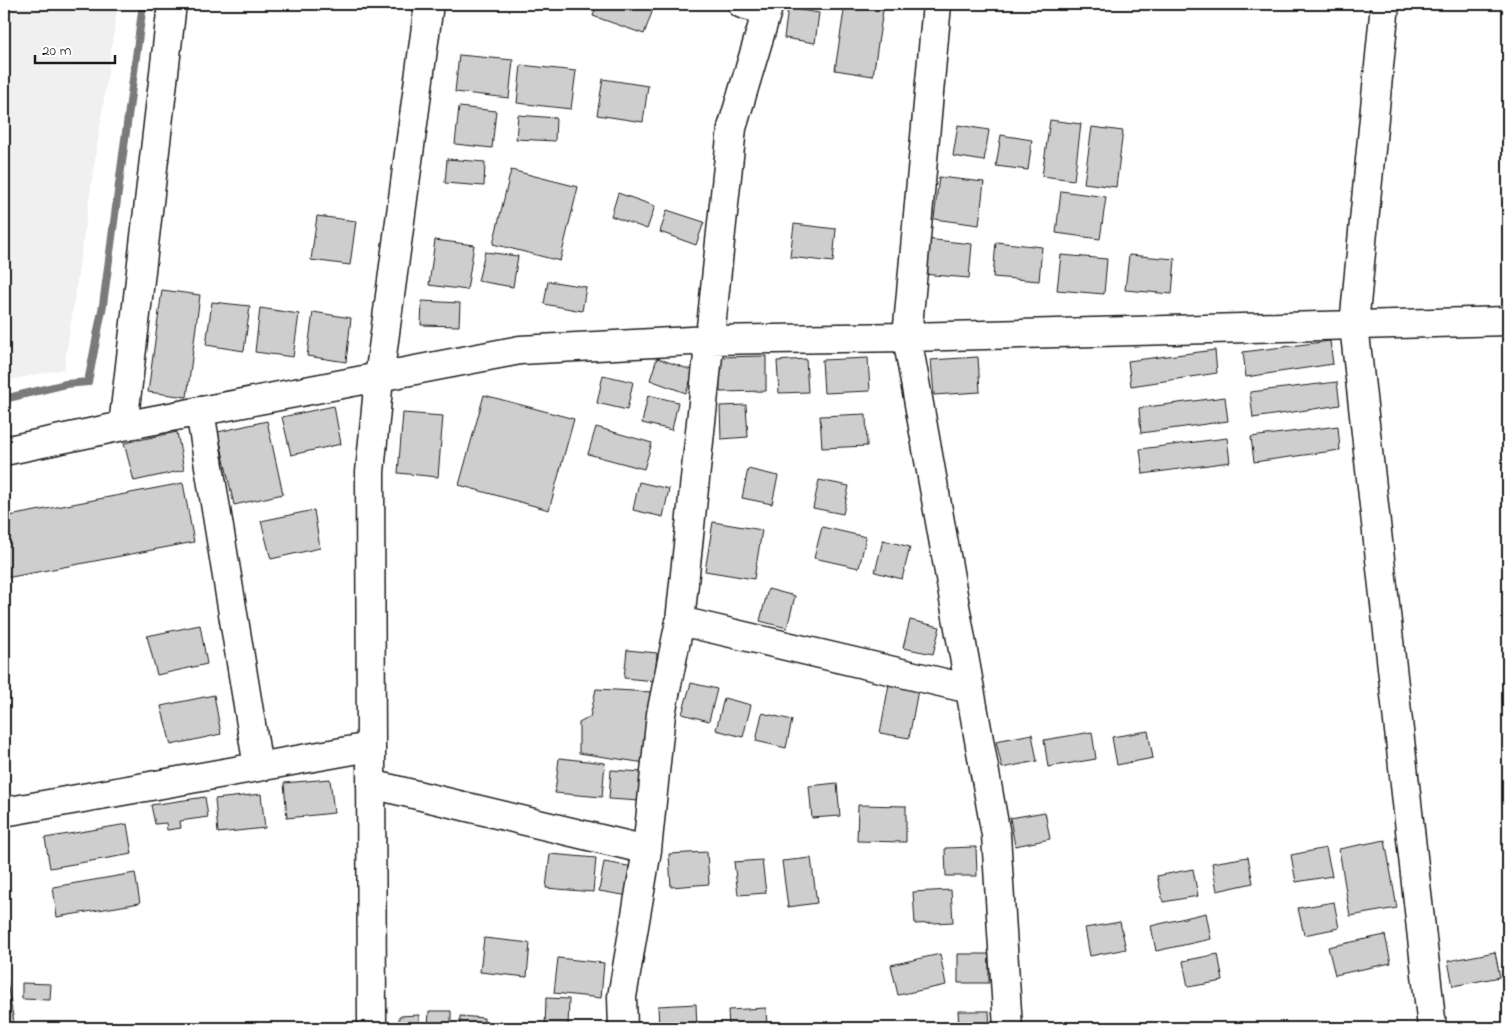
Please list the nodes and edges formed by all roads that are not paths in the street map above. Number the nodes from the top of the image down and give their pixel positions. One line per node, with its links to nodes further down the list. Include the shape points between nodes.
1 (172, 4): 12 (street)
2 (429, 4): 10 (street)
3 (937, 4): 8 (street)
4 (1385, 4): 7 (street)
5 (759, 6): 9 (street, via 732,128)
6 (1508, 321): 7 (street)
7 (1354, 324): 8 (street); 24 (street)
8 (907, 337): 9 (street); 15 (street)
9 (710, 340): 10 (street, via 520,350); 14 (street)
10 (379, 378): 11 (street); 16 (street, via 370,472)
11 (200, 411): 12 (street); 17 (street)
12 (122, 426): 13 (street)
13 (4, 452)
14 (680, 621): 15 (street); 20 (street, via 661,714)
15 (970, 689): 23 (street, via 996,835)
16 (370, 746): 17 (street); 18 (street)
17 (258, 767): 19 (street)
18 (371, 784): 20 (street); 21 (street)
19 (4, 812)
20 (647, 850): 22 (street, via 622,997)
21 (372, 1028)
22 (623, 1028)
23 (1008, 1028)
24 (1432, 1028)

